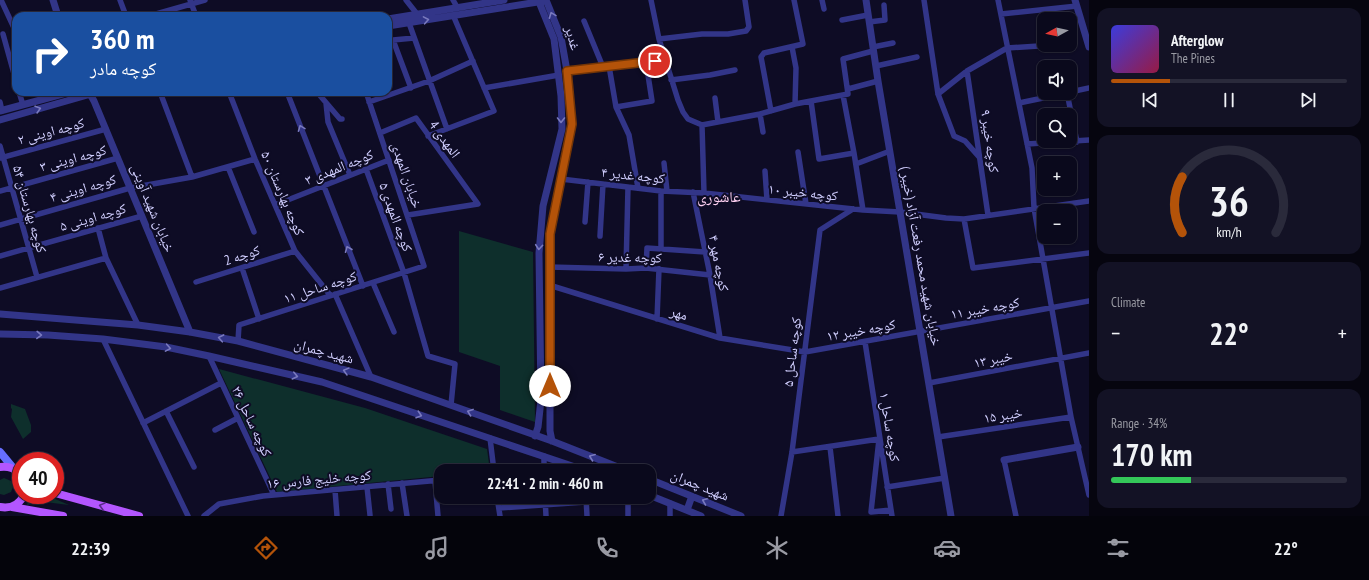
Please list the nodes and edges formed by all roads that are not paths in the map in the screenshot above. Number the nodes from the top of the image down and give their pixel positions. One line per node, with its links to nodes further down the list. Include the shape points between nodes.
1 (1, 0): 33 (street)
2 (52, 0): 22 (street)
3 (120, 0): 23 (street)
4 (205, 0): 17 (street)
5 (406, 0): 26 (street)
6 (453, 0): 20 (street)
7 (504, 0): 20 (street)
8 (550, 0): 16 (street)
9 (651, 0): 40 (street)
10 (745, 0): 40 (street, via 749,27 746,31)
11 (794, 0): 43 (street, via 804,43)
12 (822, 0): 21 (street)
13 (866, 0): 30 (street, ( خیبر) خیابان شهید محمد رفعت آزاد)
14 (924, 0): 67 (street)
15 (998, 0): 27 (street)
16 (543, 1): 28 (street); 39 (street, غدیر)
17 (191, 2): 24 (street); 25 (street)
18 (1076, 3): 27 (street); 44 (street)
19 (884, 6): 30 (street, via 885,20)
20 (457, 7): 26 (street)
21 (824, 9)
22 (56, 12)
23 (124, 12)
24 (164, 12)
25 (195, 12)
26 (417, 14): 29 (street)
27 (1000, 14): 45 (street)
28 (453, 15): 34 (street, one-way to 28); 49 (street)
29 (392, 18)
30 (869, 18): 31 (street); 46 (street, ( خیبر) خیابان شهید محمد رفعت آزاد)
31 (842, 20)
32 (584, 21): 51 (street)
33 (12, 22)
34 (409, 23): 35 (street); 38 (street)
35 (392, 25)
36 (12, 31): 37 (street)
37 (1, 34): 53 (street)
38 (414, 38): 59 (street); 61 (street, via 393,40)
39 (557, 38): 55 (street, غدیر); 57 (street, غدیر)
40 (659, 39): 48 (street)
41 (893, 43): 46 (street)
42 (1037, 46): 45 (street)
43 (792, 47): 86 (street, via 796,68); 90 (street, via 764,53 761,57)
44 (1089, 47)
45 (1007, 48): 56 (street); 85 (street)
46 (873, 49): 52 (street, ( خیبر) خیابان شهید محمد رفعت آزاد); 64 (street, via 843,59)
47 (917, 57): 52 (street)
48 (664, 59): 50 (street); 58 (street)
49 (473, 62): 59 (street); 62 (street)
50 (646, 62): 51 (street); 88 (street, via 652,101)
51 (606, 66): 55 (street); 88 (street)
52 (876, 66): 60 (street, ( خیبر) خیابان شهید محمد رفعت آزاد)
53 (12, 68)
54 (736, 70): 58 (street)
55 (567, 71): 121 (street, غدیر, via 572,124)
56 (967, 71): 67 (street); 111 (street, کوچه خیبر ۹)
57 (559, 75): 62 (street); 197 (street, غدیر, one-way to 197, via 562,129 543,206 539,253)
58 (671, 80): 95 (street, via 687,118)
59 (429, 81): 61 (street); 97 (street)
60 (878, 81): 64 (street); 106 (street, ( خیبر) خیابان شهید محمد رفعت آزاد)
61 (411, 88): 66 (street)
62 (484, 88): 97 (street, via 494,111)
63 (1089, 88): 65 (street)
64 (848, 89): 68 (street, via 848,94)
65 (1077, 91)
66 (392, 94)
67 (938, 94): 111 (street, via 954,136 965,141)
68 (843, 95): 81 (street); 108 (street)
69 (20, 96): 87 (street)
70 (48, 96): 87 (street)
71 (83, 96): 93 (street, one-way to 71)
72 (94, 96): 96 (street, خیابان شهید آوینی)
73 (162, 96): 120 (street)
74 (231, 96): 112 (street, کوچه بهارستان ۵۰)
75 (289, 96): 124 (street, one-way to 75)
76 (320, 96): 84 (street)
77 (367, 96): 83 (street, خیابان المهدی)
78 (387, 96): 83 (street)
79 (715, 98): 94 (street)
80 (1037, 99): 85 (street)
81 (811, 101): 86 (street); 108 (street, via 819,159)
82 (0, 102): 89 (street)
83 (369, 102): 99 (street, خیابان المهدی)
84 (326, 103): 92 (street); 119 (street, via 328,122)
85 (1019, 103): 103 (street)
86 (795, 104): 90 (street)
87 (23, 105): 89 (street)
88 (616, 107): 128 (street, via 629,135)
89 (1, 111)
90 (771, 111): 91 (street)
91 (760, 114): 94 (street); 98 (street)
92 (342, 119)
93 (0, 120)
94 (718, 122): 95 (street)
95 (702, 125): 132 (street)
96 (106, 129): 109 (street, کوچه اوینی ۲); 110 (street, خیابان شهید آوینی)
97 (447, 129): 100 (street)
98 (763, 132)
99 (380, 133): 100 (street, المهدی 4, via 416,118); 113 (street, خیابان المهدی)
100 (428, 136): 141 (street, المهدی 4, via 478,204)
101 (1089, 140): 102 (street)
102 (1077, 142)
103 (1027, 144): 104 (street); 137 (street, via 1032,168)
104 (1037, 144)
105 (0, 146): 109 (street, کوچه بهارستان ۵۴)
106 (890, 151): 115 (street); 140 (street, ( خیبر) خیابان شهید محمد رفعت آزاد)
107 (798, 152): 135 (street)
108 (854, 153): 115 (street)
109 (2, 157): 125 (street, کوچه بهارستان ۵۴)
110 (118, 158): 125 (street, کوچه اوینی ۳); 127 (street, خیابان شهید آوینی)
111 (980, 158): 142 (street, کوچه خیبر ۹)
112 (255, 159): 116 (street, کوچه اوینی ۴); 136 (street, کوچه بهارستان ۵۰)
113 (389, 160): 117 (street, کوچه المهدی ۳); 141 (street, خیابان المهدی)
114 (664, 163): 130 (street)
115 (856, 164): 139 (street)
116 (228, 167): 120 (street, کوچه اوینی ۴); 149 (street)
117 (366, 169): 119 (street, کوچه المهدی ۳); 165 (street, کوچه المهدی ۵)
118 (765, 171): 133 (street)
119 (350, 175): 124 (street, کوچه المهدی ۳)
120 (192, 177): 127 (street, کوچه اوینی ۴)
121 (561, 179): 122 (street, کوچه غدیر ۴); 160 (street, غدیر, via 550,234)
122 (588, 182): 123 (street, کوچه غدیر ۴); 146 (street)
123 (603, 184): 126 (street, کوچه غدیر ۴); 150 (street)
124 (323, 186): 136 (street, کوچه المهدی ۳); 171 (street, one-way to 124)
125 (12, 187): 129 (street, کوچه اوینی ۳); 144 (street, کوچه بهارستان ۵۴)
126 (628, 187): 128 (street, کوچه غدیر ۴); 163 (street)
127 (130, 188): 143 (street, خیابان شهید آوینی); 144 (street, کوچه اوینی ۴)
128 (638, 188): 130 (street, کوچه غدیر ۴)
129 (0, 191)
130 (664, 191): 131 (street, کوچه غدیر ۴); 152 (street)
131 (693, 192): 132 (street, کوچه غدیر ۴); 154 (street, کوچه مهر ۴)
132 (704, 193): 133 (street, کوچه خیبر ۱۰)
133 (767, 200): 135 (street, کوچه خیبر ۱۰)
134 (1089, 200): 137 (street)
135 (806, 204): 138 (street, کوچه خیبر ۱۰)
136 (275, 205): 153 (street, کوچه بهارستان ۵۰)
137 (1034, 208): 142 (street); 158 (street)
138 (853, 209): 139 (street, کوچه خیبر ۱۰); 188 (street, کوچه ساحل ۵, via 820,230)
139 (863, 210): 140 (street, کوچه خیبر ۱۰)
140 (900, 212): 145 (street); 180 (street, ( خیبر) خیابان شهید محمد رفعت آزاد)
141 (408, 215): 159 (street, خیابان المهدی)
142 (988, 215): 145 (street)
143 (142, 216): 148 (street, کوچه اوینی ۵); 181 (street, خیابان شهید آوینی)
144 (20, 218): 147 (street, کوچه اوینی ۴); 151 (street, کوچه بهارستان ۵۴)
145 (964, 219): 158 (street, via 973,268)
146 (585, 222)
147 (0, 225)
148 (98, 228): 151 (street, کوچه اوینی ۵); 157 (street)
149 (254, 232)
150 (600, 236)
151 (29, 248): 156 (street, کوچه اوینی ۵); 167 (street, کوچه بهارستان ۵۴)
152 (660, 249): 154 (street); 162 (street, via 647,248)
153 (294, 251): 161 (street, کوچه 2); 173 (street, کوچه بهارستان ۵۰)
154 (705, 252): 166 (street, کوچه مهر ۴)
155 (1089, 253): 158 (street)
156 (0, 256)
157 (106, 258): 167 (street); 179 (street)
158 (1044, 258): 175 (street)
159 (424, 266): 165 (street, کوچه ساحل ۱۱)
160 (549, 267): 163 (street, کوچه غدیر ۶); 170 (street, غدیر)
161 (242, 268): 168 (street, کوچه 2); 178 (street)
162 (646, 268): 163 (street, کوچه غدیر ۶); 164 (street, کوچه غدیر ۶)
163 (626, 269)
164 (659, 269): 166 (street, کوچه غدیر ۶); 177 (street)
165 (404, 273): 169 (street, کوچه ساحل ۱۱); 195 (street, کوچه المهدی ۵, via 428,356 455,364)
166 (710, 275): 184 (street, کوچه مهر ۴)
167 (37, 277): 172 (street)
168 (196, 282)
169 (373, 283): 171 (street, کوچه ساحل ۱۱); 182 (street)
170 (549, 285): 177 (street, مهر); 200 (street, غدیر)
171 (363, 286): 173 (street, کوچه ساحل ۱۱)
172 (0, 288)
173 (332, 295): 178 (street, کوچه ساحل ۱۱); 192 (street, کوچه بهارستان ۵۰)
174 (1089, 301): 175 (street, کوچه خیبر ۱۱)
175 (1053, 308): 180 (street, کوچه خیبر ۱۱); 191 (street)
176 (0, 314): 179 (street, شهید چمران)
177 (657, 319): 184 (street, مهر)
178 (259, 320): 186 (street, کوچه ساحل ۱۱, via 239,325)
179 (138, 325): 181 (street, شهید چمران)
180 (921, 331): 187 (street, کوچه خیبر ۱۲); 194 (street, ( خیبر) خیابان شهید محمد رفعت آزاد)
181 (190, 332): 186 (street, شهید چمران, one-way to 181)
182 (394, 332)
183 (0, 334): 185 (street, one-way to 185)
184 (720, 338): 188 (street, مهر)
185 (103, 339): 190 (street, one-way to 190, via 166,347); 201 (street)
186 (238, 341): 192 (street, شهید چمران, one-way to 186)
187 (865, 342): 188 (street, کوچه خیبر ۱۲); 206 (street, کوچه ساحل ۱)
188 (805, 352): 211 (street, کوچه ساحل ۵)
189 (1089, 353): 191 (street, خیبر ۱۳)
190 (209, 356): 193 (street, کوچه ساحل ۲۶); 205 (street, one-way to 205, via 322,382)
191 (1061, 359): 194 (street, خیبر ۱۳); 198 (street)
192 (371, 377): 195 (street, شهید چمران)
193 (221, 383): 196 (street); 199 (street, کوچه ساحل ۲۶)
194 (929, 383): 204 (street, ( خیبر) خیابان شهید محمد رفعت آزاد)
195 (451, 405): 203 (street, شهید چمران, one-way to 195)
196 (166, 411): 201 (street); 220 (street)
197 (539, 417): 200 (street, via 544,420); 203 (street, غدیر)
198 (1071, 417): 204 (street, خیبر ۱۵); 209 (street)
199 (238, 418): 202 (street); 232 (street, کوچه ساحل ۲۶)
200 (550, 418): 207 (street, غدیر)
201 (143, 423): 251 (street)
202 (215, 430)
203 (535, 436): 207 (street, شهید چمران)
204 (938, 437): 223 (street, ( خیبر) خیابان شهید محمد رفعت آزاد)
205 (490, 438): 212 (street); 214 (street)
206 (879, 439): 208 (street); 229 (street, کوچه ساحل ۱); 247 (street, via 871,512)
207 (552, 441): 217 (street, شهید چمران, one-way to 207)
208 (830, 447): 211 (street); 264 (street)
209 (1078, 447): 213 (street); 222 (street)
210 (0, 452): 219 (main road)
211 (792, 452): 263 (street, کوچه ساحل ۵)
212 (544, 456): 215 (street); 216 (street)
213 (1004, 460): 266 (street)
214 (493, 464)
215 (544, 464)
216 (566, 464)
217 (610, 464)
218 (0, 467): 221 (main road)
219 (12, 467)
220 (194, 467)
221 (12, 468)
222 (1086, 468): 233 (street)
223 (945, 478): 229 (street); 265 (street, ( خیبر) خیابان شهید محمد رفعت آزاد)
224 (434, 480): 226 (street, کوچه خلیج فارس ۱۶)
225 (656, 482): 234 (street, شهید چمران)
226 (402, 483): 227 (street, کوچه خلیج فارس ۱۶); 254 (street)
227 (388, 484): 228 (street, کوچه خلیج فارس ۱۶); 245 (street)
228 (367, 487): 230 (street, کوچه خلیج فارس ۱۶); 248 (street)
229 (887, 487): 247 (street, کوچه ساحل ۱)
230 (334, 490): 232 (street, کوچه خلیج فارس ۱۶); 253 (street)
231 (64, 495): 250 (main road, one-way to 231)
232 (274, 495): 252 (street, کوچه خلیج فارس ۱۶, via 219,504)
233 (1089, 495)
234 (692, 496): 246 (street); 262 (street, شهید چمران, one-way to 234)
235 (656, 498): 236 (street, شهید چمران)
236 (670, 503): 246 (street, شهید چمران); 260 (street)
237 (16, 504): 244 (main road)
238 (438, 504): 255 (street)
239 (498, 504): 243 (street)
240 (545, 504): 243 (street); 257 (street)
241 (586, 504): 258 (street)
242 (628, 504): 259 (street)
243 (499, 508): 256 (street)
244 (4, 509): 249 (main road)
245 (391, 509)
246 (686, 510): 261 (street, شهید چمران)
247 (891, 513)
248 (370, 515)
249 (63, 516)
250 (139, 516)
251 (188, 516)
252 (204, 516)
253 (337, 516)
254 (407, 516)
255 (438, 516)
256 (500, 516)
257 (546, 516)
258 (587, 516)
259 (628, 516)
260 (670, 516)
261 (701, 516)
262 (741, 516)
263 (781, 516)
264 (838, 516)
265 (951, 516)
266 (1016, 516)

